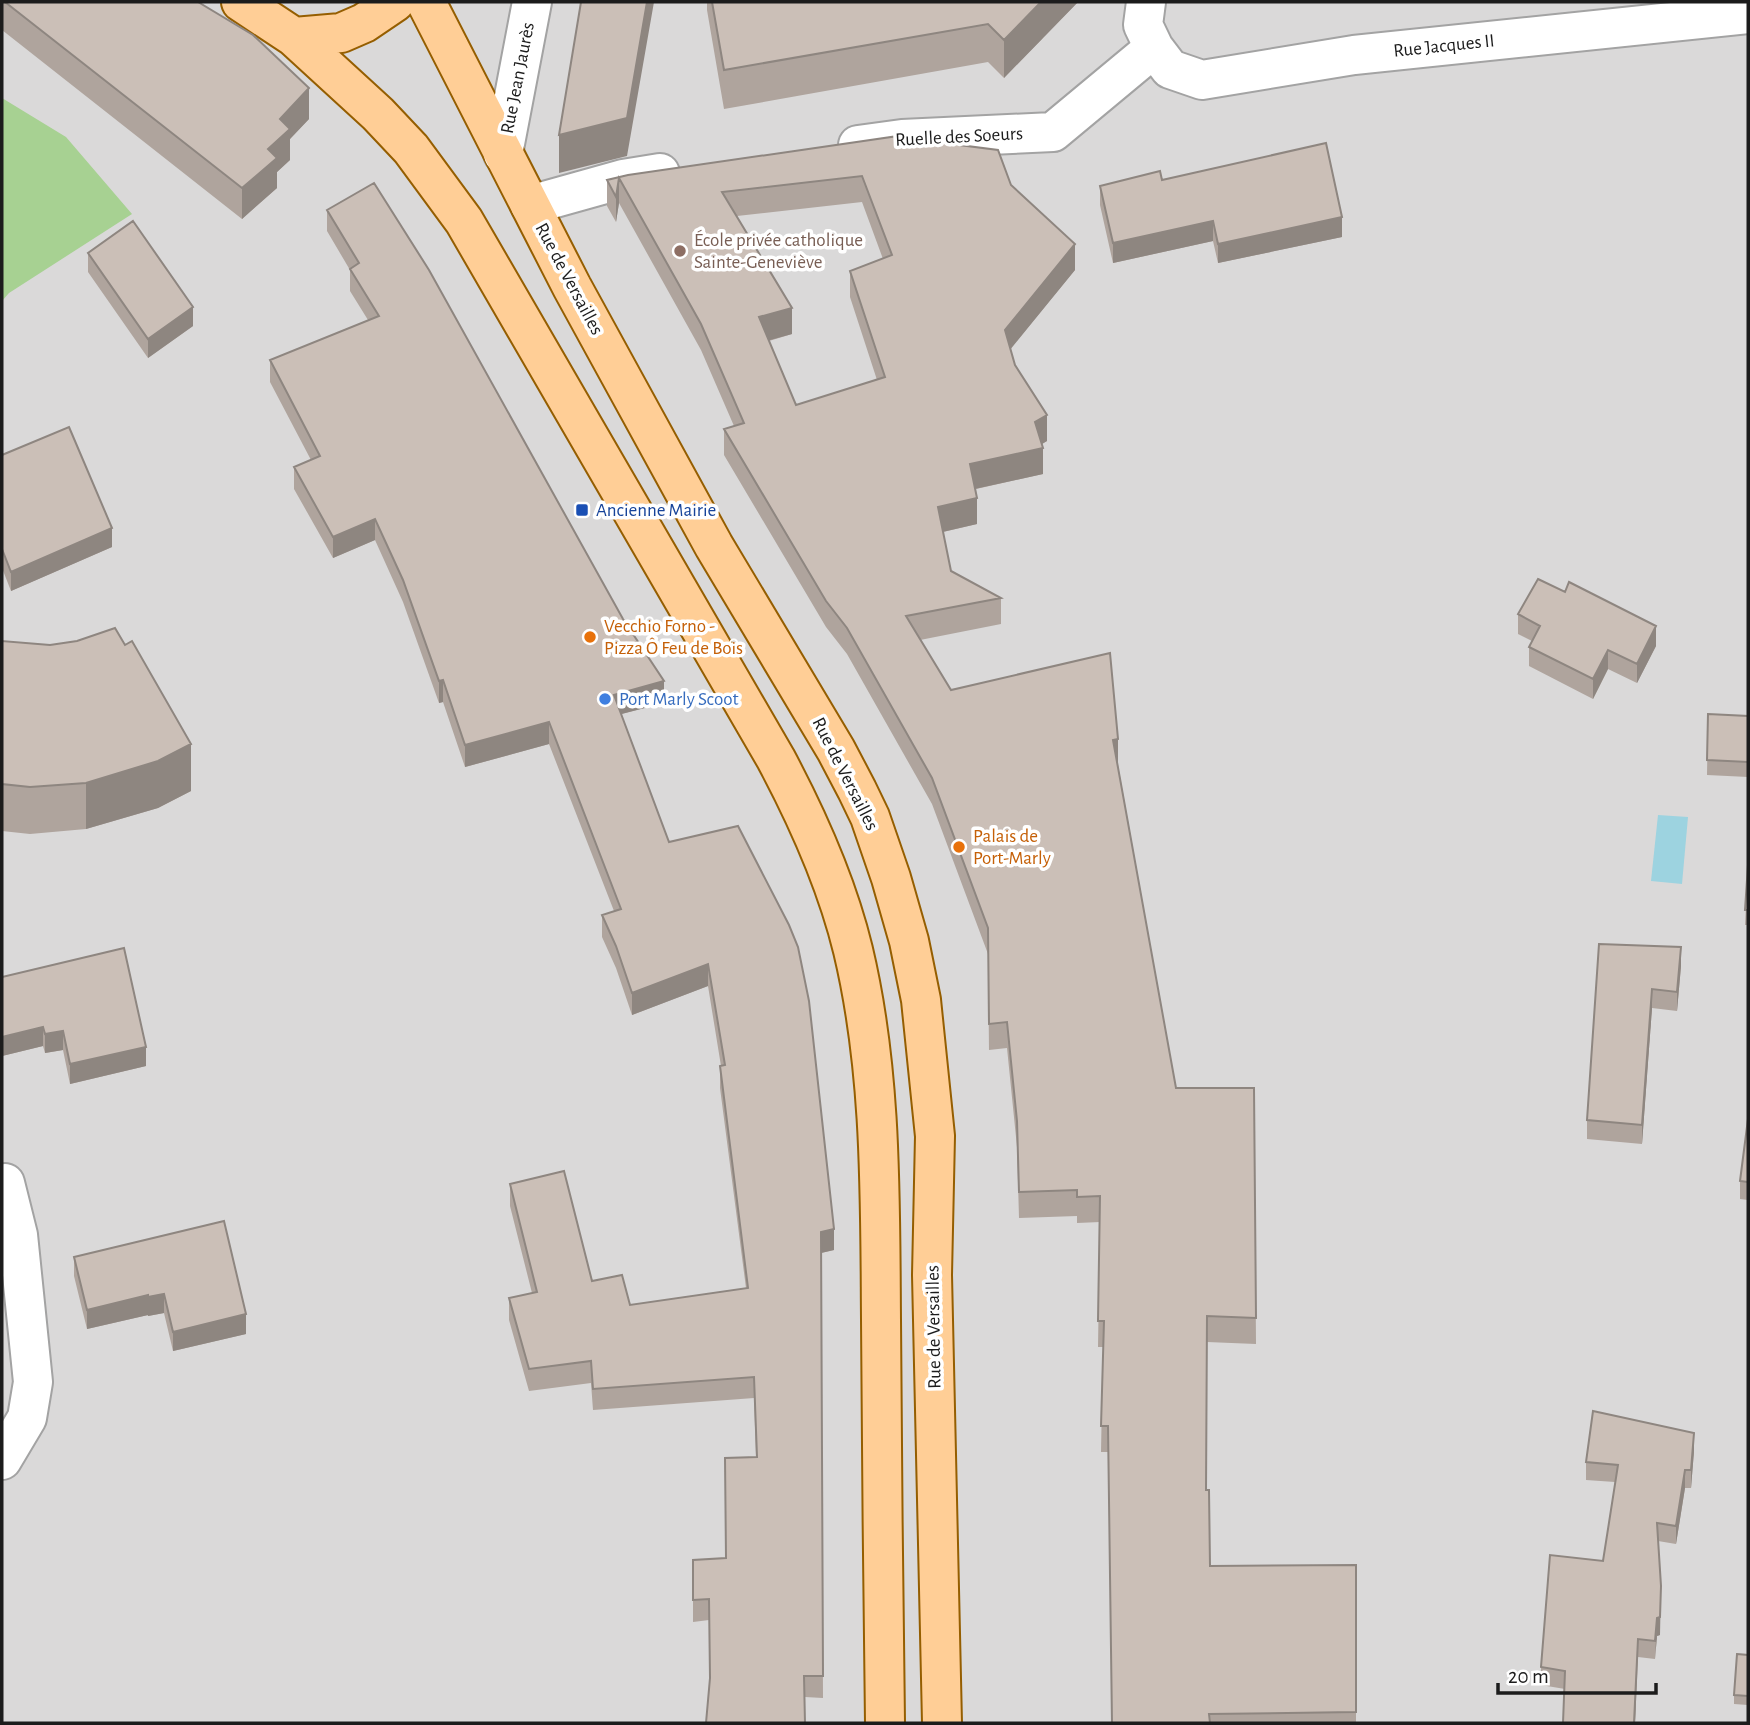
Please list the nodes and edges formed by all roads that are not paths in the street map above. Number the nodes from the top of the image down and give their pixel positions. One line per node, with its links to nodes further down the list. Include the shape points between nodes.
1 (240, 2): 7 (main road)
2 (395, 2): 7 (main road, via 341,33)
3 (426, 2): 10 (main road, Rue de Versailles)
4 (532, 2): 10 (street, Rue Jean Jaurès)
5 (1146, 2): 8 (street, via 1143,26)
6 (1748, 14): 8 (street, Rue Jacques II, via 1354,55 1202,80 1170,69)
7 (294, 37): 15 (main road, via 411,149 464,221 787,779 821,853 853,949 876,1103)
8 (1154, 48): 9 (street, Ruelle des Soeurs, via 1053,132 902,139)
9 (822, 150)
10 (503, 154): 12 (main road, Rue de Versailles)
11 (689, 169): 12 (street, via 623,179)
12 (530, 205): 16 (main road, Rue de Versailles, via 714,546 858,790 909,942 921,1000 935,1136 932,1275)
13 (5, 1183): 14 (street, via 18,1235 33,1382 27,1418)
14 (2, 1460)
15 (885, 1723)
16 (942, 1723)

